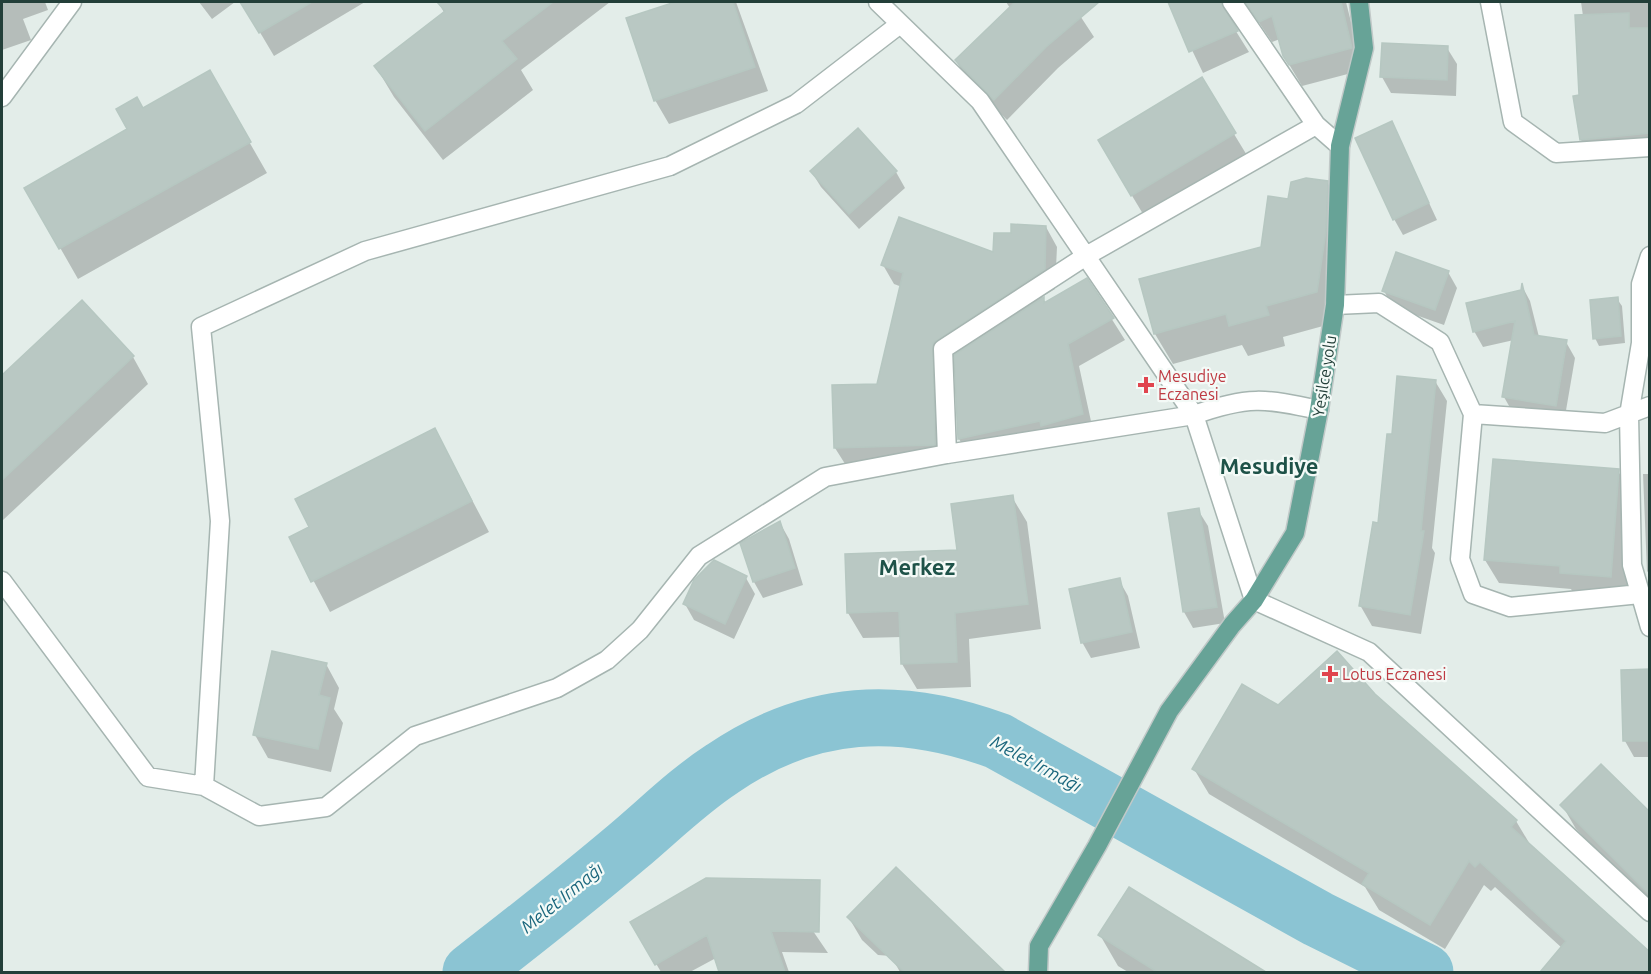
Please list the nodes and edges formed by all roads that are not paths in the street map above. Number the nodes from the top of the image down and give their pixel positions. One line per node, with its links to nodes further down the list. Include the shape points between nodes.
1 (72, 2): 7 (street)
2 (878, 2): 6 (street)
3 (1232, 2): 8 (street)
4 (1359, 2): 9 (main road, Yeşilce yolu, via 1364,48)
5 (1490, 2): 10 (street, via 1513,122 1556,153)
6 (900, 24): 11 (street, via 980,101); 26 (street, via 796,104 670,166 365,251 201,327 220,521)
7 (2, 98)
8 (1316, 125): 9 (street); 11 (street)
9 (1340, 146): 13 (main road, Yeşilce yolu)
10 (1650, 147)
11 (1086, 256): 19 (street); 21 (street, via 943,349)
12 (1650, 256): 14 (street, via 1641,284 1641,343)
13 (1335, 304): 17 (main road, Yeşilce yolu); 18 (street, via 1379,303 1440,342)
14 (1636, 373): 15 (street); 20 (street)
15 (1650, 387)
16 (1650, 406): 20 (street)
17 (1319, 410): 19 (street, via 1272,399 1229,402); 24 (main road, Yeşilce yolu, via 1296,533)
18 (1473, 414): 20 (street, via 1605,423); 23 (street, via 1460,559 1473,594 1510,607)
19 (1194, 415): 21 (street); 24 (street)
20 (1629, 415): 23 (street, via 1632,565)
21 (947, 453): 26 (street, via 825,477 699,556 640,630 607,660 557,688 416,736 326,807 259,816)
22 (2, 581): 26 (street, via 148,777)
23 (1640, 594): 25 (street)
24 (1254, 600): 27 (street, via 1370,652); 28 (main road, Yeşilce yolu, via 1169,711 1039,946)
25 (1650, 627)
26 (204, 786)
27 (1650, 912)
28 (1038, 972)

